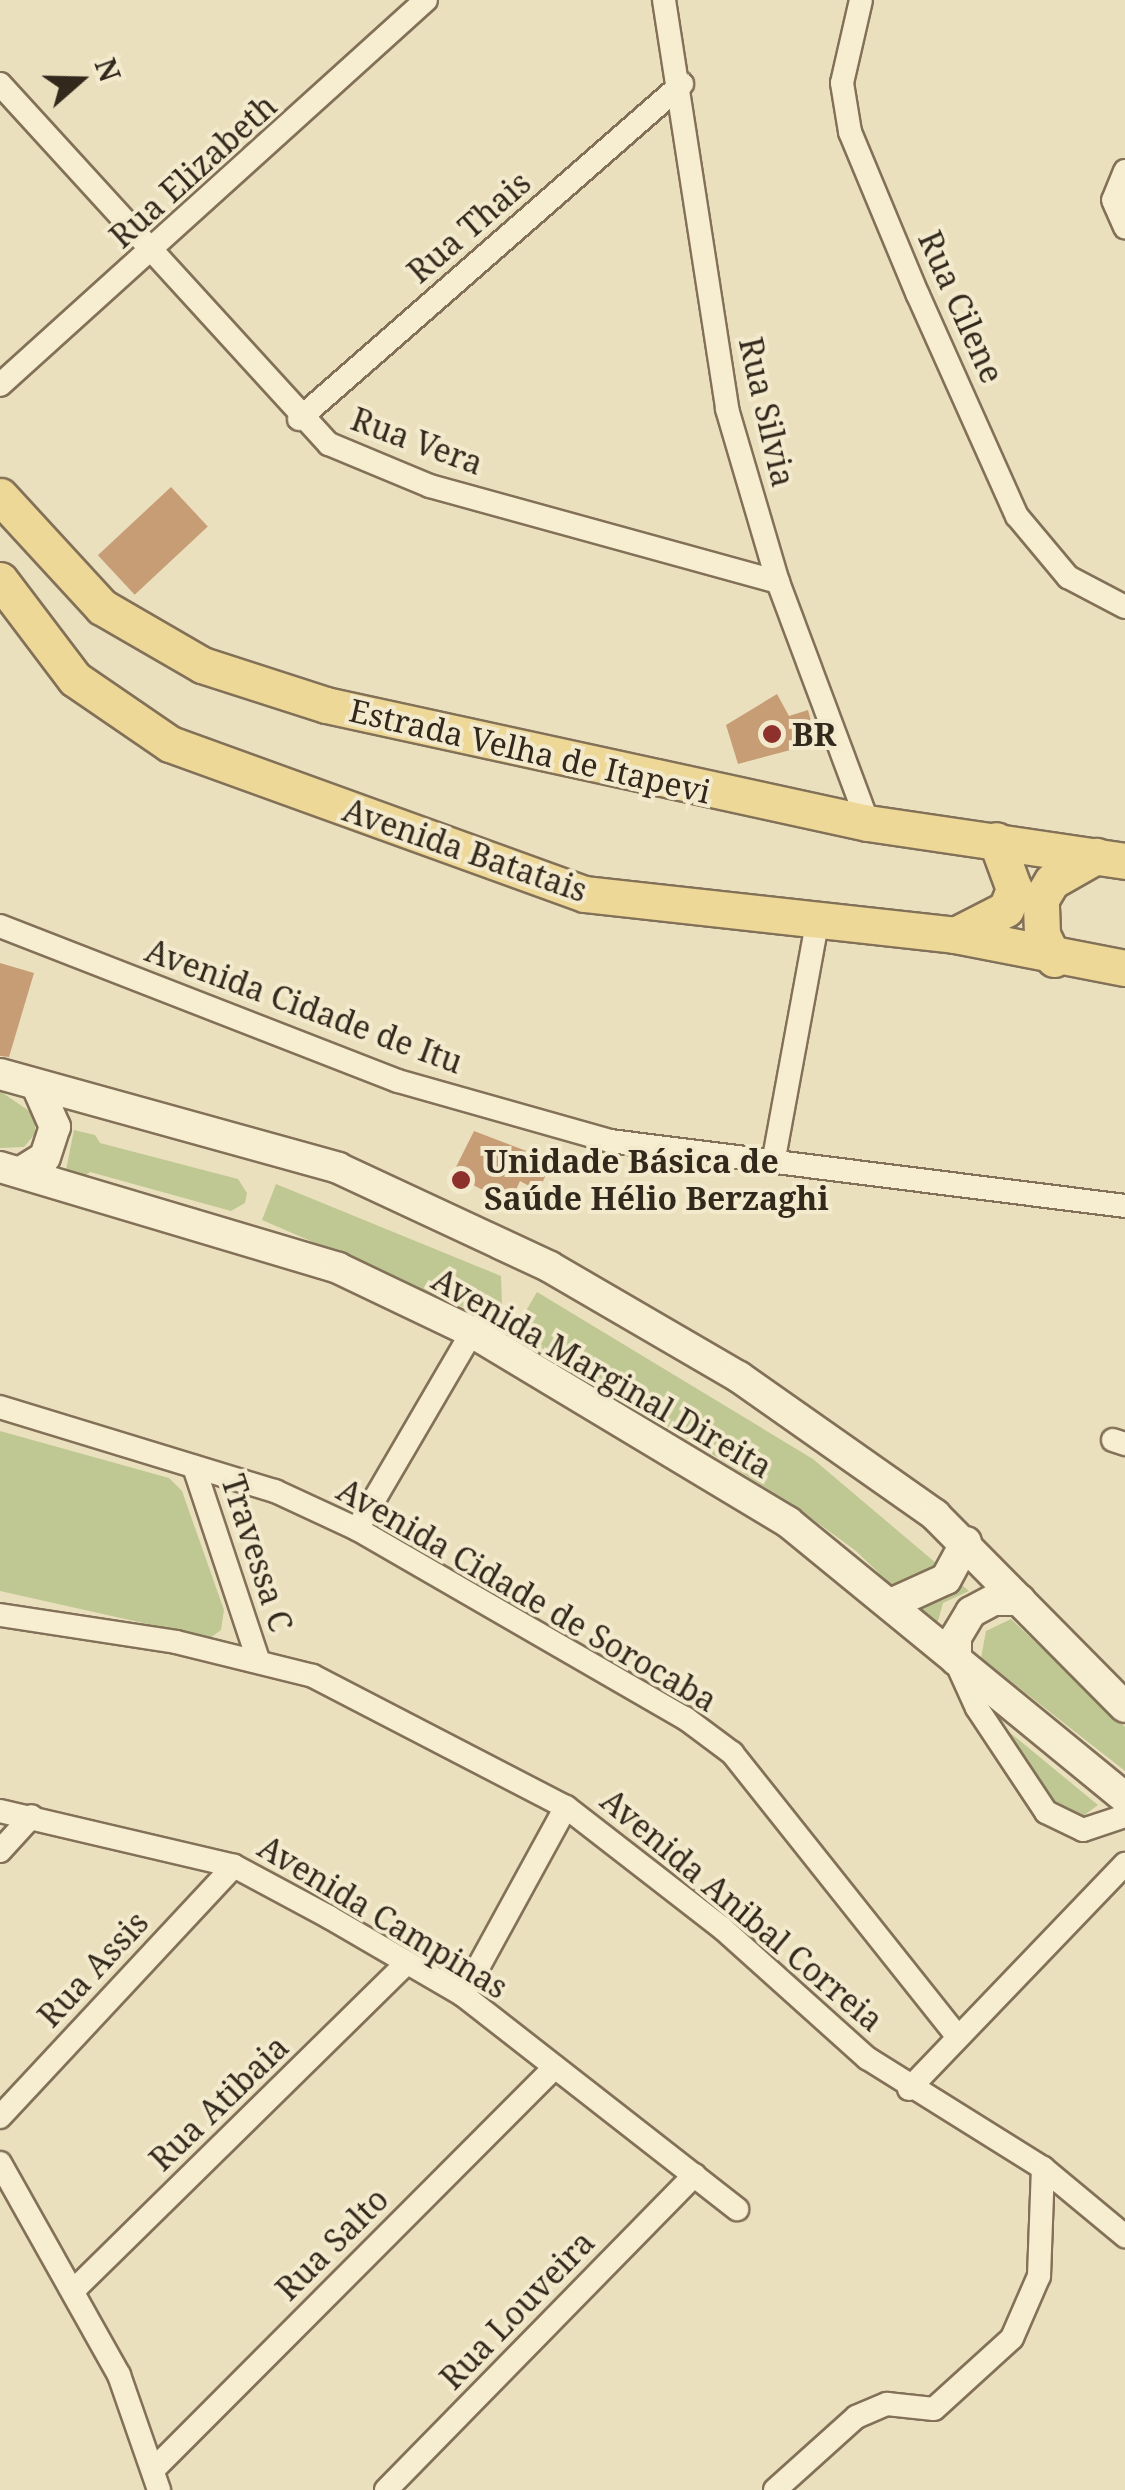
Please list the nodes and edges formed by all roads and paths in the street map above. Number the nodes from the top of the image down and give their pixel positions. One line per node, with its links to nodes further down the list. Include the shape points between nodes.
1 (426, 0): 8 (street, Rua Elizabeth)
2 (664, 0): 5 (street, Rua Silvia)
3 (861, 0): 14 (street, Rua Cilene, via 842,83 850,132 1017,516 1068,577)
4 (0, 84): 8 (street, Rua Vera)
5 (682, 84): 10 (street, Rua Thais); 13 (street, Rua Silvia, via 719,369)
6 (1125, 171): 7 (street, via 1112,200)
7 (1125, 227)
8 (153, 252): 9 (street, Rua Elizabeth); 10 (street, Rua Vera)
9 (0, 385)
10 (299, 419): 13 (street, Rua Vera, via 328,444 430,486)
11 (0, 496): 15 (main road, Estrada Velha de Itapevi, via 102,607 202,665 326,705)
12 (0, 580): 18 (main road, Avenida Batatais, via 75,679 170,744 585,894)
13 (778, 582): 15 (street, Rua Silvia)
14 (1117, 604)
15 (868, 823): 16 (main road, Estrada Velha de Itapevi)
16 (996, 840): 17 (main road, Estrada Velha de Itapevi); 20 (main road, via 1014,889 1006,908)
17 (1111, 859): 21 (main road, via 1052,881 1041,898 1042,934)
18 (817, 924): 20 (main road, Avenida Batatais); 25 (street)
19 (0, 926): 25 (street, Avenida Cidade de Itu, via 398,1081 610,1142)
20 (955, 934): 21 (main road, Avenida Batatais)
21 (1054, 959): 22 (main road, Avenida Batatais)
22 (1125, 968)
23 (0, 1074): 24 (main road)
24 (37, 1086): 26 (main road, via 55,1127 45,1157); 32 (main road, via 338,1168 550,1267 740,1377)
25 (774, 1158): 27 (street, Avenida Cidade de Itu)
26 (10, 1170): 28 (main road, Avenida Marginal Direita, via 338,1268)
27 (1125, 1206)
28 (472, 1332): 31 (street); 34 (main road, Avenida Marginal Direita, via 788,1522)
29 (0, 1407): 30 (street, Avenida Cidade de Sorocaba)
30 (194, 1467): 31 (street, Avenida Cidade de Sorocaba, via 275,1491); 36 (street, Travessa C)
31 (357, 1530): 49 (street, Avenida Cidade de Sorocaba, via 685,1718 732,1753)
32 (966, 1542): 33 (main road); 34 (main road, via 946,1579)
33 (1020, 1600): 37 (main road, via 994,1600 971,1612 956,1637); 38 (main road)
34 (892, 1604): 37 (main road, Avenida Marginal Direita)
35 (0, 1615): 36 (street, Avenida Anibal Correia)
36 (258, 1659): 40 (street, Avenida Anibal Correia, via 313,1676)
37 (956, 1660): 39 (main road, Avenida Marginal Direita); 43 (street, Avenida Marginal Direita, via 977,1708 1046,1812 1083,1830)
38 (1125, 1707)
39 (1125, 1798)
40 (566, 1807): 48 (street); 51 (street, Avenida Anibal Correia, via 620,1844)
41 (0, 1811): 42 (street, Avenida Campinas)
42 (32, 1816): 44 (street); 46 (street, Avenida Campinas)
43 (1125, 1816)
44 (0, 1852)
45 (1125, 1864): 49 (street)
46 (234, 1866): 47 (street, Avenida Campinas); 52 (street, Rua Assis)
47 (408, 1964): 48 (street, Avenida Campinas); 58 (street, Rua Atibaia)
48 (463, 1995): 50 (street, Avenida Campinas)
49 (957, 2036): 51 (street)
50 (555, 2067): 55 (street, Avenida Campinas); 59 (street, Rua Salto)
51 (909, 2089): 54 (street, Avenida Anibal Correia)
52 (0, 2117)
53 (0, 2163): 58 (street)
54 (1043, 2168): 57 (street, Avenida Anibal Correia); 61 (street, via 1039,2276 1012,2338 934,2409 886,2404 856,2416)
55 (694, 2175): 56 (street, Avenida Campinas); 60 (street, Rua Louveira)
56 (737, 2209)
57 (1125, 2236)
58 (76, 2288): 59 (street)
59 (157, 2479)
60 (386, 2490)
61 (775, 2490)

